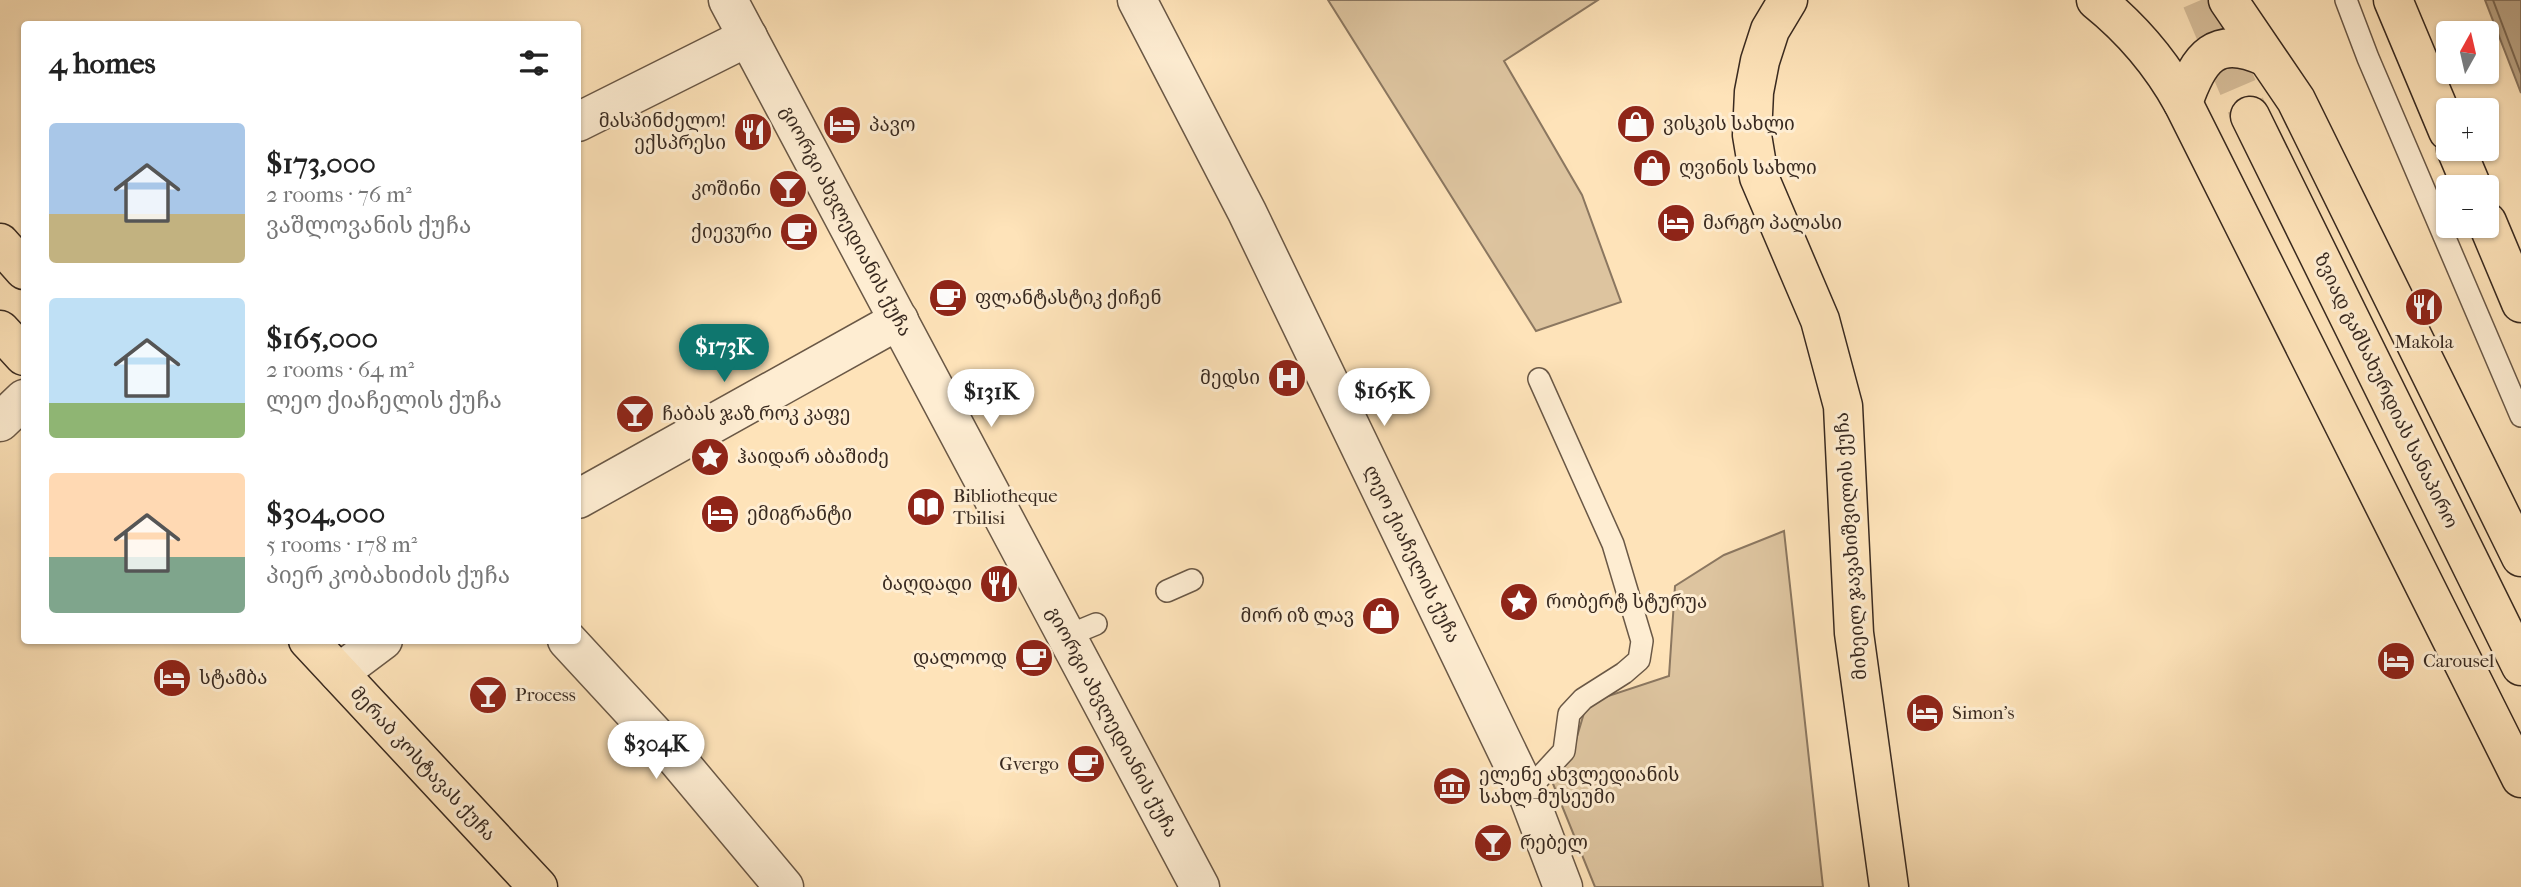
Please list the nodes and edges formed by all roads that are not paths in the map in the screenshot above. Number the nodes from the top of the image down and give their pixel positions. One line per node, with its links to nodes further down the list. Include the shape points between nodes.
1 (729, 0): 8 (street, გიორგი ახვლედიანის ქუჩა)
2 (1138, 0): 35 (street, ლეო ქიაჩელის ქუჩა, via 1247,212)
3 (2096, 0): 11 (main road, via 2167,74)
4 (2228, 0): 9 (main road)
5 (2346, 0): 23 (lane)
6 (2393, 0): 10 (main road)
7 (1789, 4): 40 (main road, მიხეილ ჯავახიშვილის ქუჩა, via 1760,61 1754,155 1819,320 1843,406 1854,633)
8 (748, 37): 13 (street); 18 (street, გიორგი ახვლედიანის ქუჩა)
9 (2266, 57): 11 (main road, via 2249,50 2218,50 2198,66); 26 (main road, via 2296,100)
10 (2436, 102)
11 (2183, 103): 34 (main road)
12 (2250, 116): 32 (main road, ზვიად გამსახურდიას სანაპირო)
13 (581, 120)
14 (2494, 238): 17 (main road)
15 (0, 243): 16 (main road)
16 (21, 267)
17 (2521, 303)
18 (899, 320): 25 (street); 38 (street, გიორგი ახვლედიანის ქუჩა, via 1081,630)
19 (0, 330): 20 (main road)
20 (21, 353)
21 (1539, 379): 35 (lane, via 1613,544 1643,641 1639,660 1569,714 1564,751)
22 (21, 402): 24 (street)
23 (2521, 416)
24 (0, 422)
25 (581, 497)
26 (2521, 556)
27 (1192, 580): 28 (lane)
28 (1167, 591)
29 (312, 644): 33 (main road, მერაბ კოსტავას ქუჩა)
30 (378, 644): 33 (street)
31 (571, 644): 37 (street, via 676,758)
32 (2521, 666)
33 (339, 673): 36 (main road, მერაბ კოსტავას ქუჩა)
34 (2521, 778)
35 (1528, 795): 39 (street, ლეო ქიაჩელის ქუჩა)
36 (538, 887)
37 (784, 887)
38 (1200, 887)
39 (1563, 887)
40 (1889, 887)

